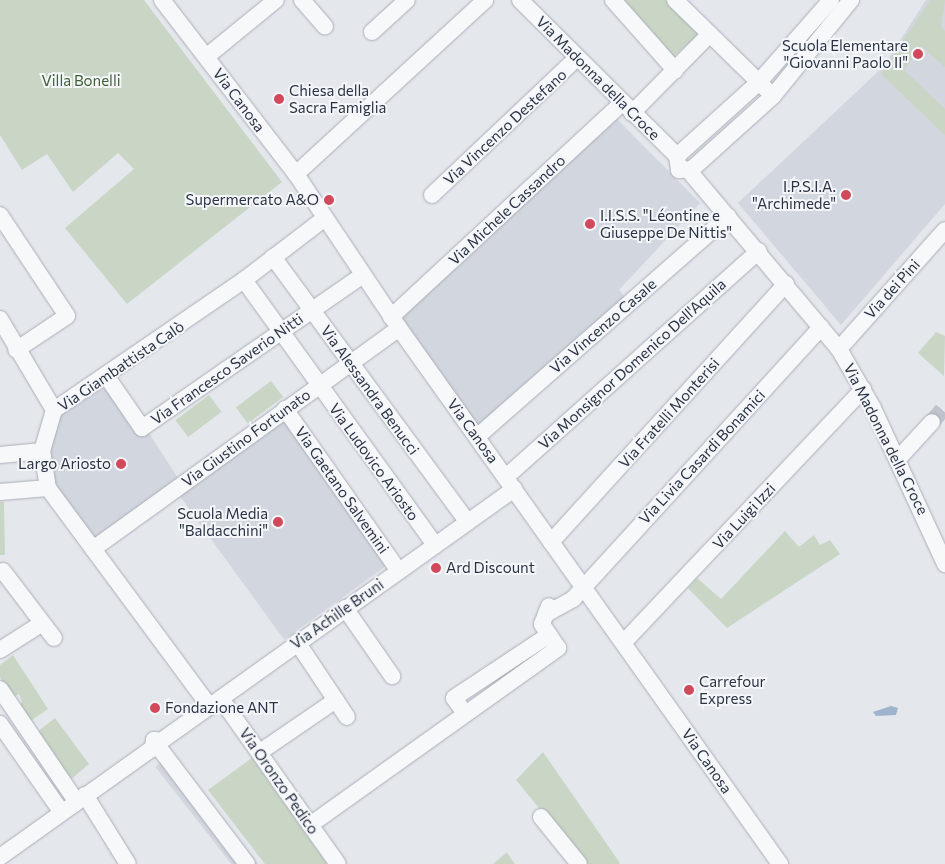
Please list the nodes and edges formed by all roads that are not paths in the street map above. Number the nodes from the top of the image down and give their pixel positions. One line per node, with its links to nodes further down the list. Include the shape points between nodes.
1 (162, 0): 14 (street, Via Canosa)
2 (276, 0): 14 (street)
3 (302, 0): 11 (street)
4 (407, 0): 12 (street)
5 (485, 0): 21 (street)
6 (520, 0): 15 (street, Via Madonna della Croce)
7 (613, 0): 16 (street)
8 (675, 0): 13 (street)
9 (831, 0): 10 (street); 17 (street)
10 (848, 6): 18 (street)
11 (325, 26)
12 (372, 32)
13 (709, 35): 16 (street, Via Michele Cassandro); 17 (street)
14 (206, 57): 21 (street, Via Canosa)
15 (577, 58): 19 (street, Via Madonna della Croce); 22 (street, Via Vincenzo Destefano)
16 (675, 70): 19 (street, Via Michele Cassandro)
17 (758, 82): 18 (street); 20 (street)
18 (773, 96): 20 (street)
19 (627, 108): 20 (street, Via Madonna della Croce); 34 (street, Via Michele Cassandro)
20 (686, 161): 24 (street, Via Madonna della Croce)
21 (296, 174): 25 (street, Via Canosa)
22 (432, 195)
23 (0, 215): 38 (street, via 67,316)
24 (728, 216): 27 (street, Via Madonna della Croce); 46 (street, Via Vincenzo Casale)
25 (325, 218): 28 (street, Via Giambattista Calò); 29 (street, Via Canosa)
26 (945, 230): 37 (street, Via dei Pini)
27 (759, 251): 31 (street, Via Madonna della Croce); 50 (street, Via Monsignor Domenico Dell'Aquila)
28 (273, 258): 30 (street, Via Giambattista Calò); 32 (street, Via Alessandra Benucci)
29 (363, 275): 32 (street, Via Francesco Saverio Nitti); 34 (street, Via Canosa)
30 (244, 280): 36 (street, Via Ludovico Ariosto); 40 (street, Via Giambattista Calò)
31 (786, 284): 35 (street, Via Madonna della Croce); 54 (street, Via Fratelli Monterisi)
32 (311, 310): 36 (street, Via Francesco Saverio Nitti); 39 (street, Via Alessandra Benucci)
33 (0, 319): 38 (street)
34 (395, 322): 39 (street, Via Giustino Fortunato); 46 (street, Via Canosa)
35 (821, 327): 37 (street, Via Madonna della Croce); 60 (street, Via Livia Casardi Bonamici)
36 (279, 331): 40 (street, Via Francesco Saverio Nitti, via 142,428); 41 (street, Via Ludovico Ariosto)
37 (839, 349): 42 (street, Via Madonna della Croce)
38 (16, 350): 44 (street)
39 (349, 363): 41 (street, Via Giustino Fortunato); 53 (street, Via Alessandra Benucci)
40 (107, 377): 44 (street, Via Giambattista Calò)
41 (319, 385): 43 (street, Via Giustino Fortunato); 55 (street, Via Ludovico Ariosto)
42 (863, 389): 49 (street, Via Madonna della Croce); 66 (street, Via Luigi Izzi)
43 (285, 409): 56 (street, Via Giustino Fortunato); 59 (street, Via Gaetano Salvemini)
44 (54, 410): 47 (street, Via Giambattista Calò)
45 (932, 422): 49 (street)
46 (478, 436): 50 (street, Via Canosa)
47 (42, 451): 48 (street); 51 (street, Via Giambattista Calò)
48 (1, 452)
49 (898, 459): 57 (street, Via Madonna della Croce)
50 (510, 483): 53 (street, Via Achille Bruni); 54 (street, Via Canosa)
51 (48, 488): 52 (street); 56 (street, Via Giambattista Calò)
52 (0, 492)
53 (468, 522): 55 (street, Via Achille Bruni)
54 (551, 542): 60 (street, Via Canosa)
55 (435, 545): 59 (street, Via Achille Bruni)
56 (93, 549): 71 (street, Via Giambattista Calò)
57 (944, 556)
58 (4, 571): 62 (street)
59 (399, 571): 61 (street, Via Achille Bruni)
60 (583, 586): 63 (street, Via Livia Casardi Bonamici, via 573,599 546,614 542,624); 66 (street, Via Canosa)
61 (345, 608): 65 (street, Via Achille Bruni); 68 (street)
62 (41, 624): 64 (street); 67 (street)
63 (548, 635): 72 (street, via 558,648); 72 (street, via 454,698)
64 (54, 638)
65 (297, 642): 70 (street); 71 (street, Via Achille Bruni)
66 (624, 642): 86 (street, Via Canosa)
67 (0, 650)
68 (392, 676)
69 (0, 689): 77 (street)
70 (336, 700): 73 (street); 76 (street)
71 (215, 703): 75 (street, Via Achille Bruni); 76 (street, Via Oronzo Pedico)
72 (464, 712): 80 (street)
73 (347, 717)
74 (0, 724): 78 (street)
75 (158, 746): 77 (street, Via Achille Bruni); 83 (street)
76 (260, 752): 80 (street, Via Oronzo Pedico)
77 (80, 798): 78 (street, Via Achille Bruni); 82 (street)
78 (61, 812): 81 (street, Via Achille Bruni)
79 (541, 817): 85 (street)
80 (310, 825): 84 (street, Via Oronzo Pedico)
81 (0, 857)
82 (128, 864)
83 (248, 864)
84 (338, 864)
85 (579, 864)
86 (780, 864)

